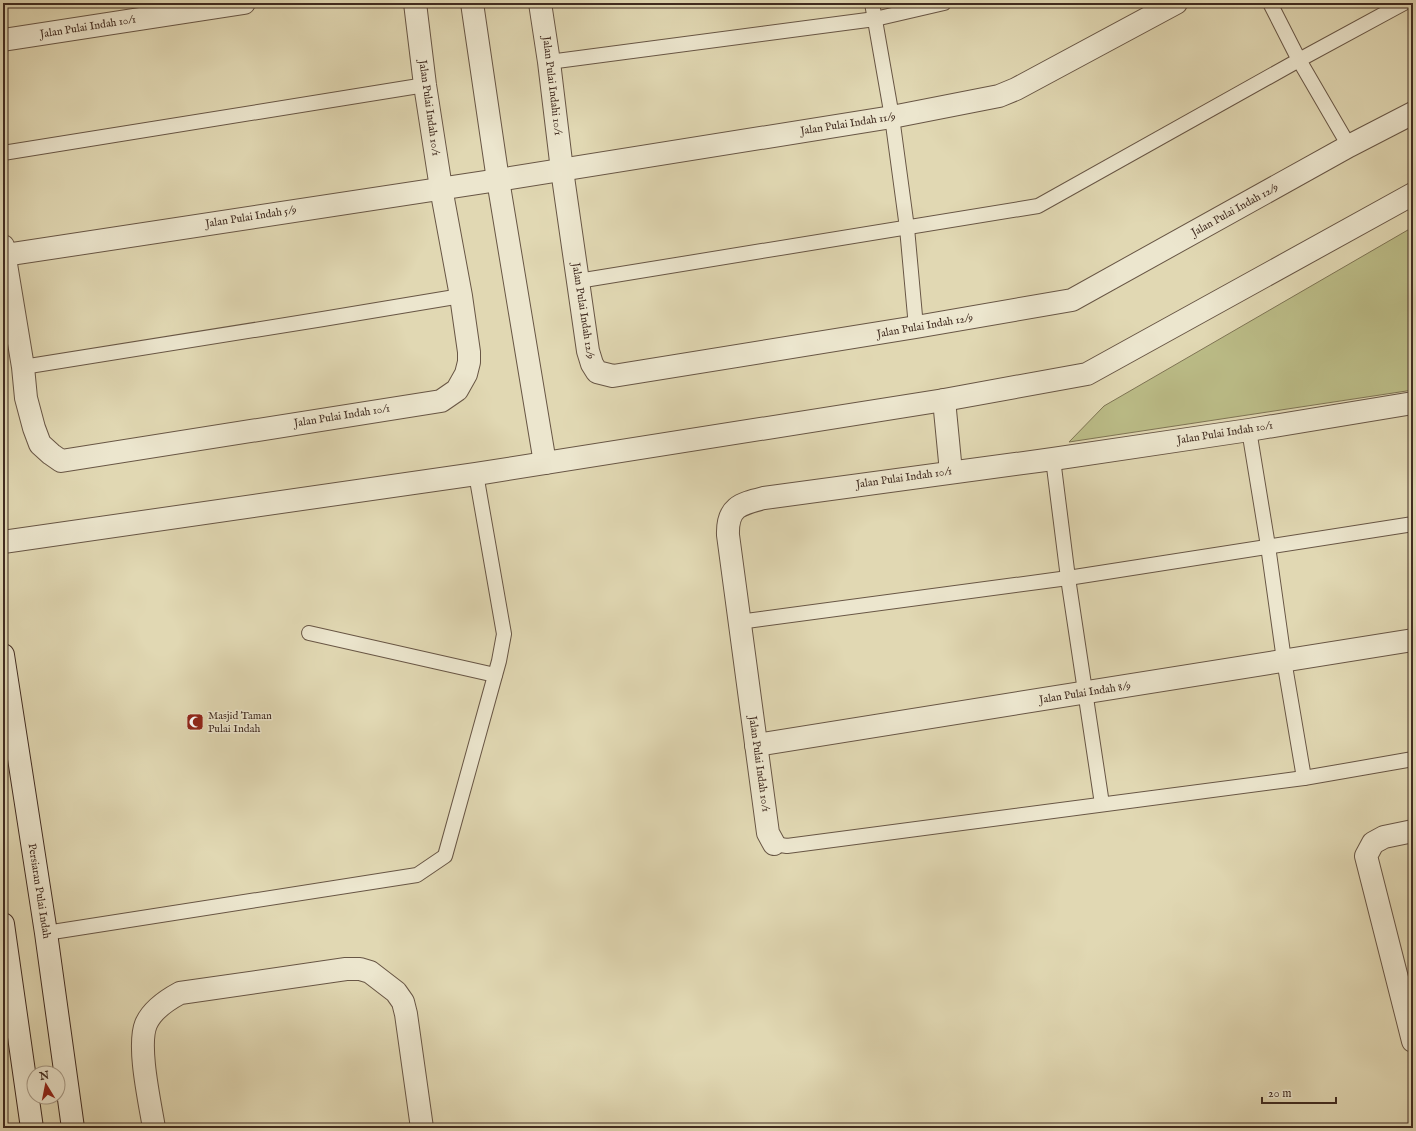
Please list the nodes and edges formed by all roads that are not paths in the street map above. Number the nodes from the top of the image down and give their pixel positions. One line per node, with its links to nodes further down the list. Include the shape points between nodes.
1 (244, 3): 10 (street, Jalan Pulai Indah 10/1)
2 (415, 3): 15 (street, Jalan Pulai Indah 10/1)
3 (472, 3): 21 (street)
4 (540, 3): 14 (street, Jalan Pulai Indahi 10/1)
5 (872, 3): 11 (lane)
6 (944, 3): 11 (lane)
7 (1176, 3): 17 (street, Jalan Pulai Indah 11/9, via 999,96)
8 (1270, 3): 13 (lane)
9 (1404, 3): 13 (lane)
10 (176, 8): 12 (street, Jalan Pulai Indah 10/1)
11 (875, 19): 14 (lane); 17 (lane)
12 (3, 40)
13 (1299, 60): 18 (lane); 24 (lane, via 1038,206)
14 (549, 62): 20 (street, Jalan Pulai Indahi 10/1)
15 (425, 85): 19 (lane); 22 (street, Jalan Pulai Indah 10/1)
16 (1413, 113): 18 (street, Jalan Pulai Indah 12/9)
17 (892, 117): 20 (street, Jalan Pulai Indah 11/9); 24 (lane)
18 (1350, 146): 28 (street, Jalan Pulai Indah 12/9, via 1072,300)
19 (3, 153)
20 (562, 170): 21 (street, Jalan Pulai Indah 11/9); 26 (street, Jalan Pulai Indah 12/9)
21 (498, 180): 22 (street, Jalan Pulai Indah 5/9); 34 (street)
22 (441, 188): 25 (street, Jalan Pulai Indah 5/9); 27 (street, Jalan Pulai Indah 10/1)
23 (1413, 194): 30 (street, via 1087,374)
24 (907, 228): 26 (lane); 28 (lane)
25 (4, 250): 29 (street, Jalan Pulai Indah 10/1)
26 (578, 282): 28 (street, Jalan Pulai Indah 12/9, via 592,364 597,372 613,376)
27 (462, 296): 29 (lane); 29 (street, Jalan Pulai Indah 10/1, via 469,362 457,390 441,401 61,461 40,444 26,398)
28 (916, 327)
29 (23, 367)
30 (944, 400): 34 (street); 35 (street)
31 (1413, 403): 32 (street, Jalan Pulai Indah 10/1)
32 (1249, 430): 33 (street, Jalan Pulai Indah 10/1); 39 (lane)
33 (1053, 459): 35 (street, Jalan Pulai Indah 10/1); 40 (lane)
34 (545, 462): 36 (street)
35 (951, 472): 41 (street, Jalan Pulai Indah 10/1, via 764,498 748,502 733,510 727,524)
36 (476, 474): 38 (street); 46 (lane, via 504,634)
37 (1413, 524): 39 (lane)
38 (3, 542)
39 (1268, 546): 40 (lane); 45 (lane)
40 (1068, 578): 41 (lane); 47 (lane)
41 (739, 622): 48 (street, Jalan Pulai Indah 10/1)
42 (309, 633): 46 (lane)
43 (1413, 640): 45 (street, Jalan Pulai Indah 8/9)
44 (3, 655): 55 (street, Persiaran Pulai Indah)
45 (1284, 660): 47 (street, Jalan Pulai Indah 8/9); 50 (lane)
46 (494, 675): 55 (lane, via 445,856 417,876)
47 (1085, 693): 48 (street, Jalan Pulai Indah 8/9); 51 (lane)
48 (756, 745): 53 (street, Jalan Pulai Indah 10/1, via 768,833)
49 (1413, 759): 50 (lane)
50 (1304, 778): 51 (lane)
51 (1102, 804): 53 (lane, via 787,846)
52 (1413, 831): 56 (street, via 1384,837 1373,843 1366,856)
53 (774, 844)
54 (3, 924): 57 (street)
55 (46, 933): 58 (street, Persiaran Pulai Indah)
56 (1413, 1041)
57 (32, 1128)
58 (73, 1128)
59 (154, 1128): 60 (street, via 142,1036 146,1022 156,1009 180,993 360,969 370,972 396,992 403,1002)
60 (422, 1128)

